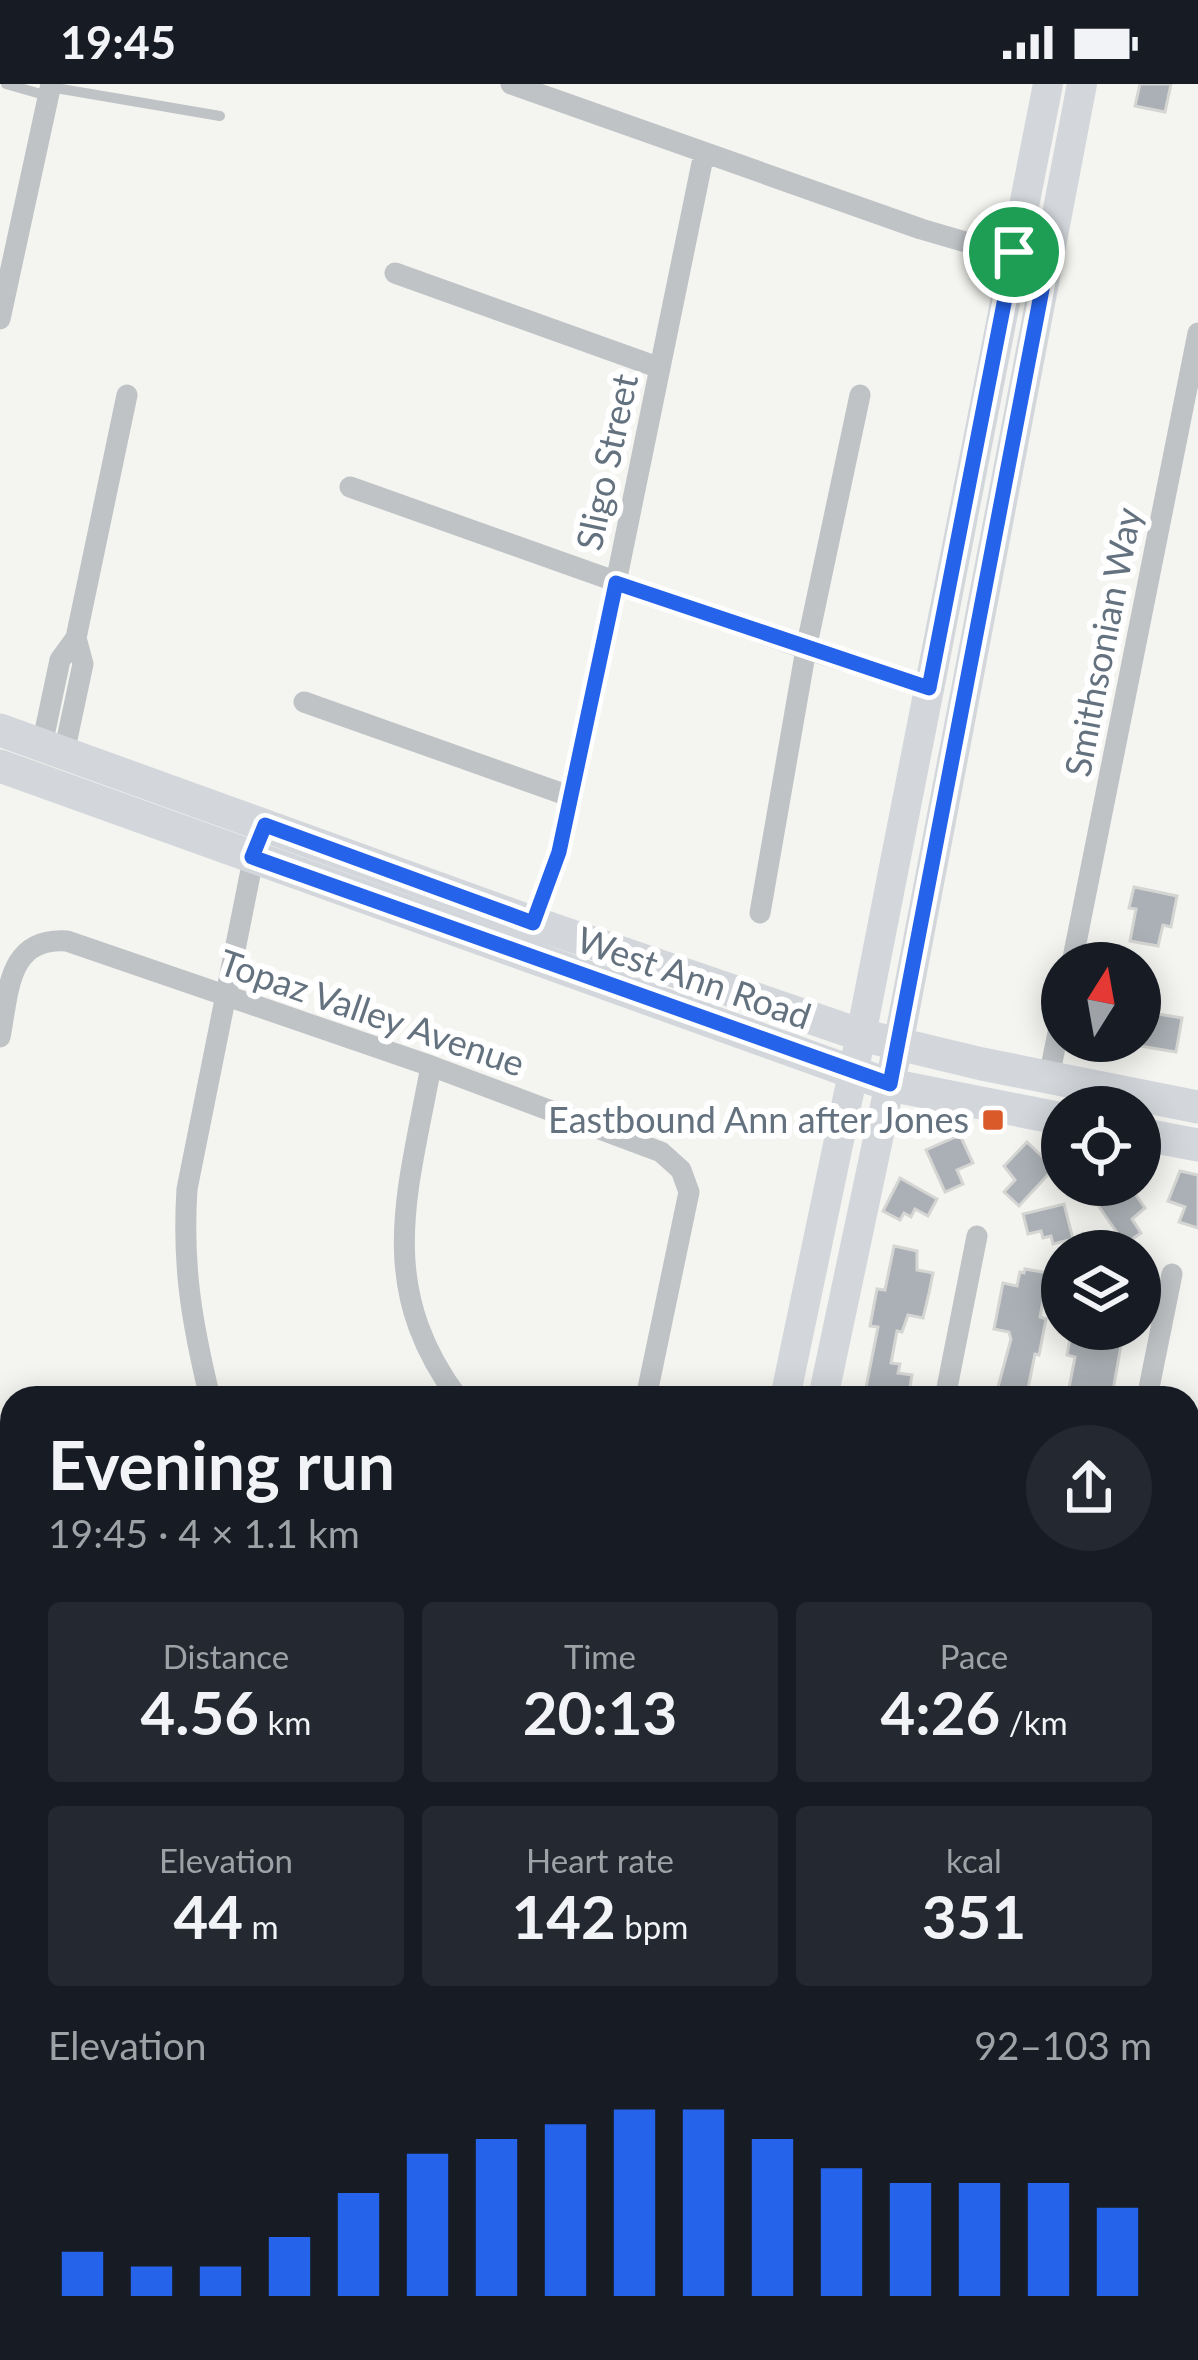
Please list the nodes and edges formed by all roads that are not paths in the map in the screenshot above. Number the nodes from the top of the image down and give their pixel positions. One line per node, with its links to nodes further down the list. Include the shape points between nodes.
1 (6, 84): 5 (lane)
2 (511, 84): 7 (street)
3 (1048, 84): 8 (main road)
4 (1082, 84): 9 (main road)
5 (50, 89): 6 (lane); 11 (street)
6 (220, 116)
7 (704, 153): 8 (street, via 921,229); 13 (street, Sligo Street)
8 (1014, 252): 9 (street); 19 (main road)
9 (1048, 258): 34 (main road)
10 (395, 273): 13 (street)
11 (0, 319)
12 (1198, 333): 30 (street, Smithsonian Way)
13 (660, 368): 17 (street, Sligo Street)
14 (127, 395): 22 (street, via 76,638 83,664 67,682)
15 (860, 395): 18 (street)
16 (350, 487): 17 (street)
17 (616, 583): 18 (street); 24 (street, Sligo Street)
18 (806, 649): 19 (street); 27 (street)
19 (929, 688): 32 (main road)
20 (304, 702): 24 (street)
21 (0, 730): 22 (main road, West Ann Road)
22 (53, 749): 25 (main road, West Ann Road)
23 (0, 766): 26 (main road, West Ann Road)
24 (572, 797): 29 (street, Sligo Street)
25 (265, 825): 26 (street); 29 (main road, West Ann Road)
26 (252, 857): 28 (main road, West Ann Road); 31 (street)
27 (760, 913)
28 (427, 921): 29 (main road, via 520,930); 37 (main road, West Ann Road)
29 (533, 923): 32 (main road, West Ann Road)
30 (1076, 942)
31 (224, 995): 33 (street, Topaz Valley Avenue, via 50,940 21,956); 36 (street, Topaz Valley Avenue); 46 (street, via 184,1229 188,1310)
32 (861, 1035): 34 (main road, West Ann Road); 37 (main road)
33 (0, 1037)
34 (898, 1046): 38 (main road, West Ann Road); 39 (main road)
35 (1052, 1062): 38 (street)
36 (431, 1066): 47 (street, via 403,1220 406,1291); 48 (street, Topaz Valley Avenue, via 661,1152 681,1170 688,1192)
37 (852, 1072): 39 (main road, West Ann Road); 49 (main road)
38 (1049, 1077): 40 (main road, West Ann Road)
39 (890, 1084): 41 (main road, West Ann Road); 50 (main road)
40 (1198, 1107)
41 (1041, 1115)
42 (1161, 1138): 43 (main road)
43 (1198, 1145)
44 (977, 1236): 51 (street)
45 (1172, 1274): 52 (street)
46 (207, 1386)
47 (449, 1386)
48 (648, 1386)
49 (787, 1386)
50 (827, 1386)
51 (947, 1386)
52 (1150, 1386)

